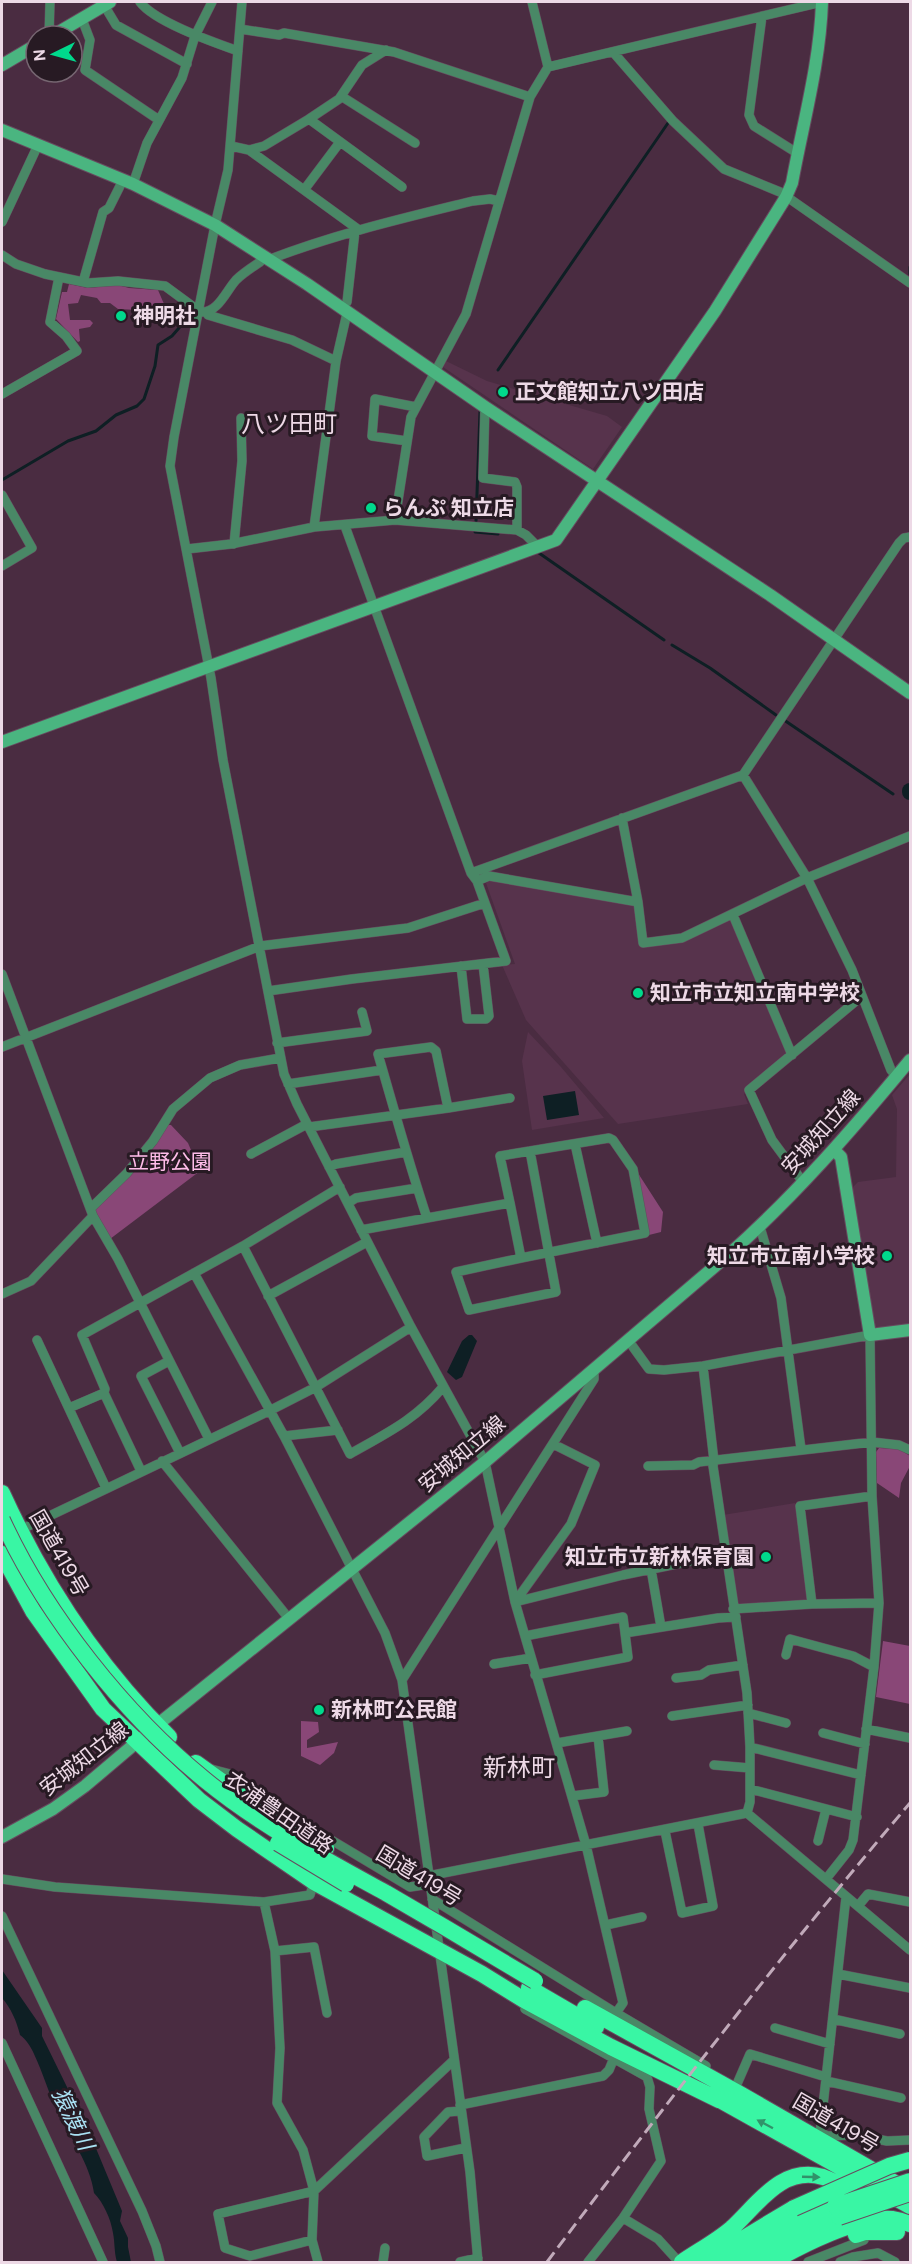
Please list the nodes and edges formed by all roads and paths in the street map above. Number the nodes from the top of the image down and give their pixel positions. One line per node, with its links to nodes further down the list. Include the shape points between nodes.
1 (50, 2): 10 (street)
2 (140, 2): 13 (street)
3 (212, 2): 13 (street)
4 (242, 2): 12 (street)
5 (532, 2): 20 (street)
6 (822, 2): 8 (street); 31 (street, via 821,27)
7 (107, 3): 9 (street); 19 (street, via 116,25)
8 (762, 16): 17 (street); 31 (street, via 749,115 754,126)
9 (82, 20): 11 (street); 24 (street, via 90,40 86,70)
10 (50, 24)
11 (74, 24)
12 (240, 29): 14 (street); 15 (street)
13 (195, 36): 15 (street); 19 (street)
14 (386, 50): 21 (street, via 362,65); 22 (street)
15 (238, 51): 29 (street)
16 (24, 52): 18 (street)
17 (613, 52): 20 (street); 35 (street, via 673,121 724,169)
18 (2, 64)
19 (187, 64): 24 (street)
20 (548, 67): 22 (street)
21 (341, 96): 23 (street); 27 (street)
22 (530, 97): 36 (street)
23 (309, 119): 26 (street); 30 (street, via 264,146)
24 (159, 120): 32 (street)
25 (2, 130): 28 (street)
26 (340, 142): 33 (street); 34 (street)
27 (415, 142)
28 (38, 145): 32 (street); 37 (street)
29 (231, 146): 30 (street); 38 (street)
30 (249, 150): 34 (street)
31 (797, 153): 35 (street)
32 (128, 182): 38 (street); 43 (street, via 103,212)
33 (402, 187)
34 (304, 190): 39 (street)
35 (786, 197): 44 (street); 54 (street, via 760,243)
36 (499, 201): 39 (street, via 473,201); 48 (street, via 466,314)
37 (2, 222)
38 (215, 225): 41 (street); 46 (street)
39 (357, 230): 41 (street); 45 (street)
40 (2, 255): 42 (street, via 16,264)
41 (264, 261): 45 (street); 46 (street, via 236,280 218,304)
42 (59, 277): 43 (street); 49 (street, via 50,322 77,351)
43 (83, 282): 46 (street, via 165,286)
44 (910, 283)
45 (347, 307): 47 (street); 48 (street)
46 (201, 312): 47 (street, via 292,340); 63 (street, via 170,466)
47 (336, 361): 58 (street)
48 (435, 373): 50 (street); 51 (street)
49 (2, 394)
50 (416, 407): 53 (street); 53 (street, via 375,399 372,436)
51 (485, 407): 54 (street); 59 (street, via 483,478 515,482)
52 (242, 418): 61 (street)
53 (407, 441): 56 (street)
54 (598, 482): 62 (street, via 560,537); 66 (street)
55 (2, 495): 64 (street, via 32,548)
56 (395, 520): 57 (street); 59 (street)
57 (345, 526): 58 (street); 65 (street)
58 (314, 527): 61 (street)
59 (517, 530): 62 (street)
60 (910, 537): 66 (street, via 899,543)
61 (234, 544): 63 (street)
62 (537, 546): 65 (street)
63 (187, 549): 67 (street)
64 (2, 566)
65 (373, 607): 67 (street); 73 (street)
66 (833, 641): 68 (street); 70 (street)
67 (208, 667): 69 (street); 78 (street)
68 (908, 692)
69 (2, 742)
70 (743, 775): 71 (street); 74 (street)
71 (622, 818): 73 (street); 75 (street)
72 (908, 837): 74 (street)
73 (474, 877): 75 (street, via 489,876); 76 (street)
74 (807, 878): 77 (street); 83 (street)
75 (638, 902): 77 (street, via 644,943 682,938)
76 (485, 903): 78 (street, via 408,928); 79 (street, via 506,961)
77 (733, 915): 88 (street)
78 (260, 946): 82 (street); 85 (street)
79 (483, 964): 80 (street); 80 (street, via 489,1016 486,1019 467,1019)
80 (461, 966): 82 (street)
81 (2, 974): 85 (street)
82 (268, 991): 86 (street)
83 (862, 996): 88 (street); 92 (street)
84 (362, 1012): 86 (street, via 367,1030)
85 (27, 1037): 87 (street); 109 (street)
86 (277, 1044): 89 (street)
87 (2, 1047)
88 (792, 1055): 104 (street, via 749,1090 772,1140)
89 (280, 1058): 93 (street); 109 (street, via 240,1065 210,1078 173,1109 153,1141)
90 (910, 1060): 92 (street, 安城知立線)
91 (382, 1070): 93 (street); 95 (street, via 378,1054 431,1047 436,1051); 96 (street)
92 (897, 1077): 99 (street, 安城知立線)
93 (288, 1084): 97 (street)
94 (510, 1098): 95 (street)
95 (448, 1108): 96 (street)
96 (395, 1115): 97 (street); 101 (street)
97 (308, 1125): 102 (street); 103 (street)
98 (575, 1144): 100 (street); 114 (street); 114 (street, via 609,1138 633,1169 645,1233)
99 (834, 1150): 104 (street, 安城知立線); 124 (street, via 841,1156)
100 (530, 1151): 108 (street, via 500,1156); 116 (street)
101 (406, 1152): 103 (street); 106 (street)
102 (251, 1154)
103 (329, 1167): 105 (street)
104 (803, 1182): 111 (street, 安城知立線)
105 (340, 1187): 107 (street); 115 (street)
106 (417, 1188): 107 (street, via 356,1198); 110 (street)
107 (348, 1203): 112 (street)
108 (510, 1203): 110 (street); 117 (street)
109 (92, 1212): 119 (street, via 31,1281); 121 (street)
110 (427, 1218): 112 (street)
111 (760, 1227): 126 (street, 安城知立線); 127 (street, via 781,1298)
112 (362, 1230): 113 (street)
113 (367, 1242): 120 (street); 122 (street)
114 (597, 1242): 116 (street)
115 (243, 1246): 118 (street); 120 (street)
116 (550, 1252): 117 (street); 117 (street, via 556,1292 469,1310 456,1272)
117 (521, 1258)
118 (194, 1273): 121 (street); 135 (street)
119 (2, 1294)
120 (268, 1296): 131 (street)
121 (139, 1303): 128 (street); 133 (street, via 82,1335)
122 (411, 1327): 131 (street); 132 (street)
123 (910, 1330): 124 (street)
124 (870, 1335): 127 (street); 139 (street)
125 (37, 1340): 134 (street)
126 (628, 1340): 129 (street, via 649,1369); 130 (street, 安城知立線)
127 (787, 1350): 129 (street); 141 (street)
128 (169, 1361): 138 (street); 143 (street, via 141,1376)
129 (703, 1366): 145 (street)
130 (594, 1369): 140 (street, via 594,1379); 146 (street, 安城知立線)
131 (316, 1387): 135 (street); 136 (street)
132 (443, 1387): 136 (street, via 411,1419 350,1454); 146 (street)
133 (104, 1392): 134 (street); 148 (street)
134 (69, 1408): 149 (street)
135 (269, 1411): 137 (street); 138 (street)
136 (338, 1430): 137 (street)
137 (284, 1436): 158 (street)
138 (209, 1439): 143 (street)
139 (872, 1442): 141 (street); 142 (street); 151 (street)
140 (553, 1444): 153 (street); 160 (street, via 595,1465 571,1524)
141 (801, 1449): 145 (street)
142 (910, 1450)
143 (180, 1453): 144 (street)
144 (162, 1461): 148 (street); 164 (street)
145 (714, 1461): 147 (street); 157 (street)
146 (485, 1462): 153 (street); 158 (street, 安城知立線)
147 (648, 1466)
148 (141, 1471): 149 (street)
149 (106, 1488): 154 (street)
150 (2, 1493): 154 (highway, 国道419号)
151 (872, 1496): 161 (street); 162 (street, via 800,1506)
152 (2, 1520): 220 (highway, 衣浦豊田道路, bridge, via 38,1586 88,1660 139,1718 204,1779 289,1837)
153 (500, 1527): 160 (street); 175 (street)
154 (19, 1530): 155 (street); 179 (highway, 国道419号, via 81,1634)
155 (2, 1535): 224 (highway, 衣浦豊田道路, bridge, via 66,1644 139,1729 221,1804 309,1863)
156 (2, 1554): 185 (highway, 国道419号, via 33,1611 78,1677 103,1710)
157 (725, 1554): 159 (street); 163 (street)
158 (352, 1569): 164 (street, 安城知立線); 175 (street, via 385,1633)
159 (651, 1569): 160 (street); 165 (street)
160 (515, 1602): 167 (street)
161 (879, 1603): 162 (street); 172 (street)
162 (812, 1604): 163 (street)
163 (735, 1613): 165 (street); 171 (street)
164 (290, 1620): 179 (street, 安城知立線)
165 (661, 1628): 166 (street)
166 (625, 1634): 167 (street, via 623,1617); 173 (street, via 628,1657)
167 (525, 1636): 169 (street)
168 (786, 1655): 172 (street, via 790,1639 853,1656)
169 (531, 1658): 170 (street); 173 (street)
170 (494, 1664)
171 (743, 1665): 174 (street); 176 (street)
172 (874, 1667): 180 (street)
173 (536, 1675): 186 (street)
174 (676, 1678)
175 (402, 1680): 205 (street)
176 (748, 1709): 177 (street); 178 (street); 188 (street)
177 (672, 1716)
178 (786, 1723)
179 (157, 1725): 185 (street, 安城知立線); 190 (highway, 国道419号)
180 (866, 1730): 184 (street); 187 (street)
181 (627, 1731): 183 (street)
182 (823, 1733): 187 (street)
183 (598, 1736): 186 (street); 194 (street, via 604,1792)
184 (910, 1738)
185 (137, 1743): 200 (street, 安城知立線, via 53,1809); 206 (highway, 国道419号, via 199,1800)
186 (557, 1743): 194 (street)
187 (865, 1744): 192 (street)
188 (750, 1747): 191 (street); 192 (street)
189 (714, 1765): 191 (street)
190 (200, 1767): 205 (street, via 230,1774 271,1804 410,1887); 220 (highway, 国道419号, bridge, via 326,1848 507,1955)
191 (750, 1768): 193 (street)
192 (861, 1775): 197 (street)
193 (750, 1789): 195 (street); 196 (street)
194 (572, 1796): 202 (street)
195 (826, 1809): 197 (street); 201 (street)
196 (747, 1813): 198 (street); 204 (street)
197 (857, 1817): 204 (street, via 849,1850)
198 (698, 1824): 199 (street); 199 (street, via 713,1906 682,1913)
199 (665, 1831): 202 (street)
200 (2, 1837)
201 (818, 1841)
202 (586, 1845): 205 (street); 214 (street)
203 (2, 1879): 209 (street, via 56,1887)
204 (826, 1879): 207 (street)
205 (429, 1880): 208 (street)
206 (314, 1882): 209 (street, via 310,1895); 215 (highway, 国道419号)
207 (846, 1897): 211 (street); 219 (street)
208 (432, 1899): 215 (street); 224 (street)
209 (264, 1902): 217 (street)
210 (910, 1902): 211 (street, via 868,1894)
211 (858, 1906): 216 (street)
212 (2, 1917): 251 (street, via 142,2211)
213 (642, 1917): 214 (street)
214 (606, 1925): 224 (street, via 623,2003)
215 (440, 1950): 218 (highway, 国道419号); 230 (street)
216 (910, 1950)
217 (275, 1951): 222 (street, via 314,1947); 241 (street, via 280,2048 277,2103 303,2150)
218 (482, 1974): 229 (street, via 490,1986 527,2010); 234 (highway, 国道419号, via 611,2047)
219 (838, 1974): 221 (street); 223 (street)
220 (535, 1981): 224 (highway, 国道419号)
221 (910, 1988)
222 (327, 2013)
223 (833, 2019): 226 (street); 228 (street)
224 (616, 2026): 232 (street); 234 (highway, 国道419号); 240 (highway, 国道419号)
225 (775, 2028): 228 (street)
226 (900, 2034)
227 (2, 2043): 250 (street)
228 (830, 2044): 231 (street)
229 (614, 2058): 235 (street, via 603,2076); 243 (street, via 647,2077 649,2109 661,2162)
230 (454, 2060): 235 (street); 241 (street)
231 (826, 2079): 232 (street, via 750,2054); 233 (street); 236 (street)
232 (737, 2084): 236 (street)
233 (901, 2098)
234 (719, 2100): 242 (highway, 国道419号, one-way to 234)
235 (460, 2108): 238 (street); 238 (street, via 448,2112 423,2137 427,2156)
236 (820, 2133): 237 (street)
237 (910, 2140)
238 (465, 2148): 248 (street)
239 (910, 2160): 258 (highway, bridge, via 794,2208)
240 (909, 2189): 259 (highway, bridge, via 873,2192 802,2219); 260 (highway, bridge, via 810,2229)
241 (314, 2191): 245 (street); 247 (street, via 218,2214 225,2248)
242 (910, 2207): 249 (highway, one-way to 242, via 730,2229 781,2182 798,2177 823,2177 888,2206)
243 (623, 2218): 249 (street, via 658,2239); 256 (street)
244 (906, 2230): 261 (highway, via 891,2219 850,2226); 262 (highway, via 865,2232); 263 (street, via 860,2240)
245 (312, 2240): 247 (street, via 250,2256); 253 (street)
246 (385, 2248): 254 (street)
247 (240, 2253): 252 (street)
248 (478, 2260): 255 (street)
249 (678, 2260): 257 (street)
250 (103, 2262)
251 (160, 2262)
252 (236, 2262)
253 (318, 2262)
254 (383, 2262)
255 (460, 2262)
256 (588, 2262)
257 (665, 2262)
258 (704, 2262)
259 (723, 2262)
260 (749, 2262)
261 (772, 2262)
262 (791, 2262)
263 (808, 2262)
264 (840, 2262): 265 (street, via 878,2253)
265 (895, 2262)

